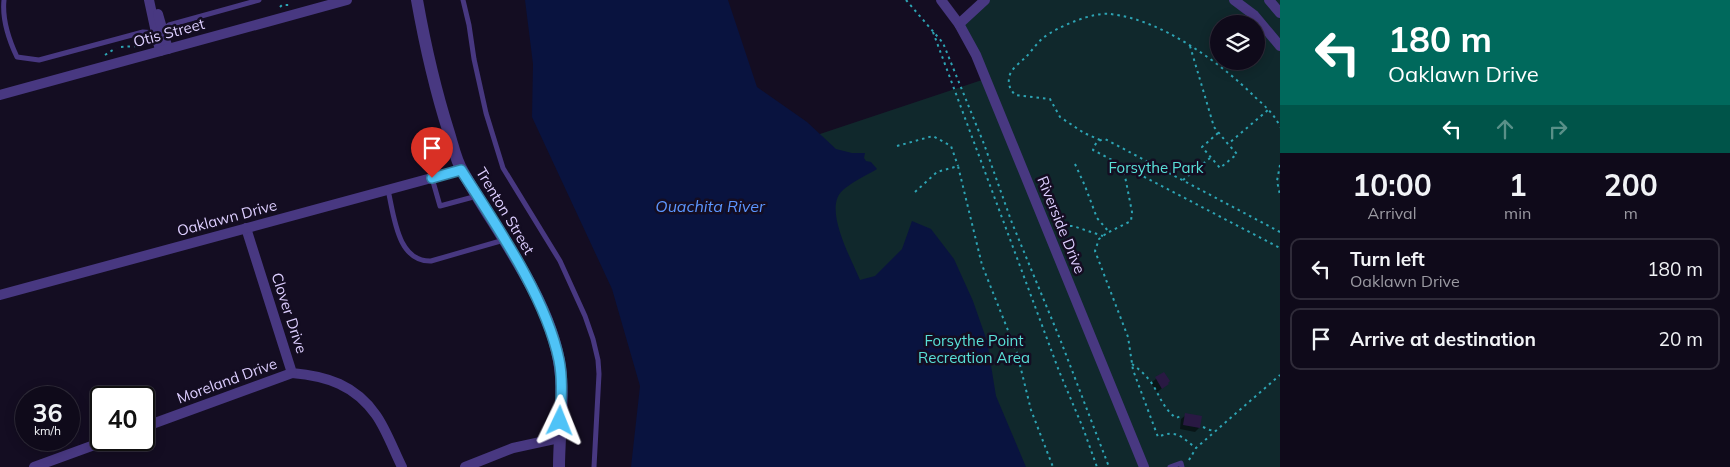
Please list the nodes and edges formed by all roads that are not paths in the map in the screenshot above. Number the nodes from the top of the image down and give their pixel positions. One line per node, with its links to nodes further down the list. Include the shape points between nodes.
1 (4, 0): 16 (lane, via 10,42 17,57 24,59 39,60 143,32)
2 (149, 0): 16 (street)
3 (153, 0): 16 (street)
4 (259, 0): 16 (lane, via 169,25)
5 (347, 0): 18 (street, Otis Street)
6 (417, 0): 20 (street, Trenton Street, via 435,91)
7 (462, 0): 35 (lane, via 483,104 503,168 557,255 593,339 599,374)
8 (941, 0): 15 (street, Riverside Drive)
9 (985, 0): 15 (street)
10 (1234, 0): 13 (street)
11 (1253, 0): 13 (street)
12 (1269, 0): 14 (street)
13 (1244, 8): 17 (street)
14 (1280, 13)
15 (959, 24): 36 (street, Riverside Drive, via 976,55)
16 (159, 32): 18 (street)
17 (1280, 46)
18 (164, 50): 19 (street, Otis Street)
19 (0, 95)
20 (461, 170): 21 (street, Oaklawn Drive); 23 (street, Trenton Street)
21 (432, 178): 22 (street, Oaklawn Drive); 23 (lane, via 440,206)
22 (388, 190): 24 (street, Oaklawn Drive); 25 (lane, via 404,247 422,261)
23 (477, 196): 25 (street, Trenton Street)
24 (246, 228): 26 (street, Oaklawn Drive); 27 (street, Clover Drive)
25 (504, 240): 29 (street, Trenton Street, via 552,335 561,387)
26 (0, 295)
27 (292, 373): 28 (street, Moreland Drive); 32 (street, Clover Drive, via 317,375 342,384 361,398 377,415)
28 (155, 423)
29 (559, 438): 33 (street, via 513,448); 34 (street, Trenton Street)
30 (90, 447): 31 (street)
31 (34, 467)
32 (402, 467)
33 (465, 467)
34 (559, 467)
35 (594, 467)
36 (1144, 467)
37 (1170, 467): 38 (lane, via 1181,464)
38 (1182, 467)

